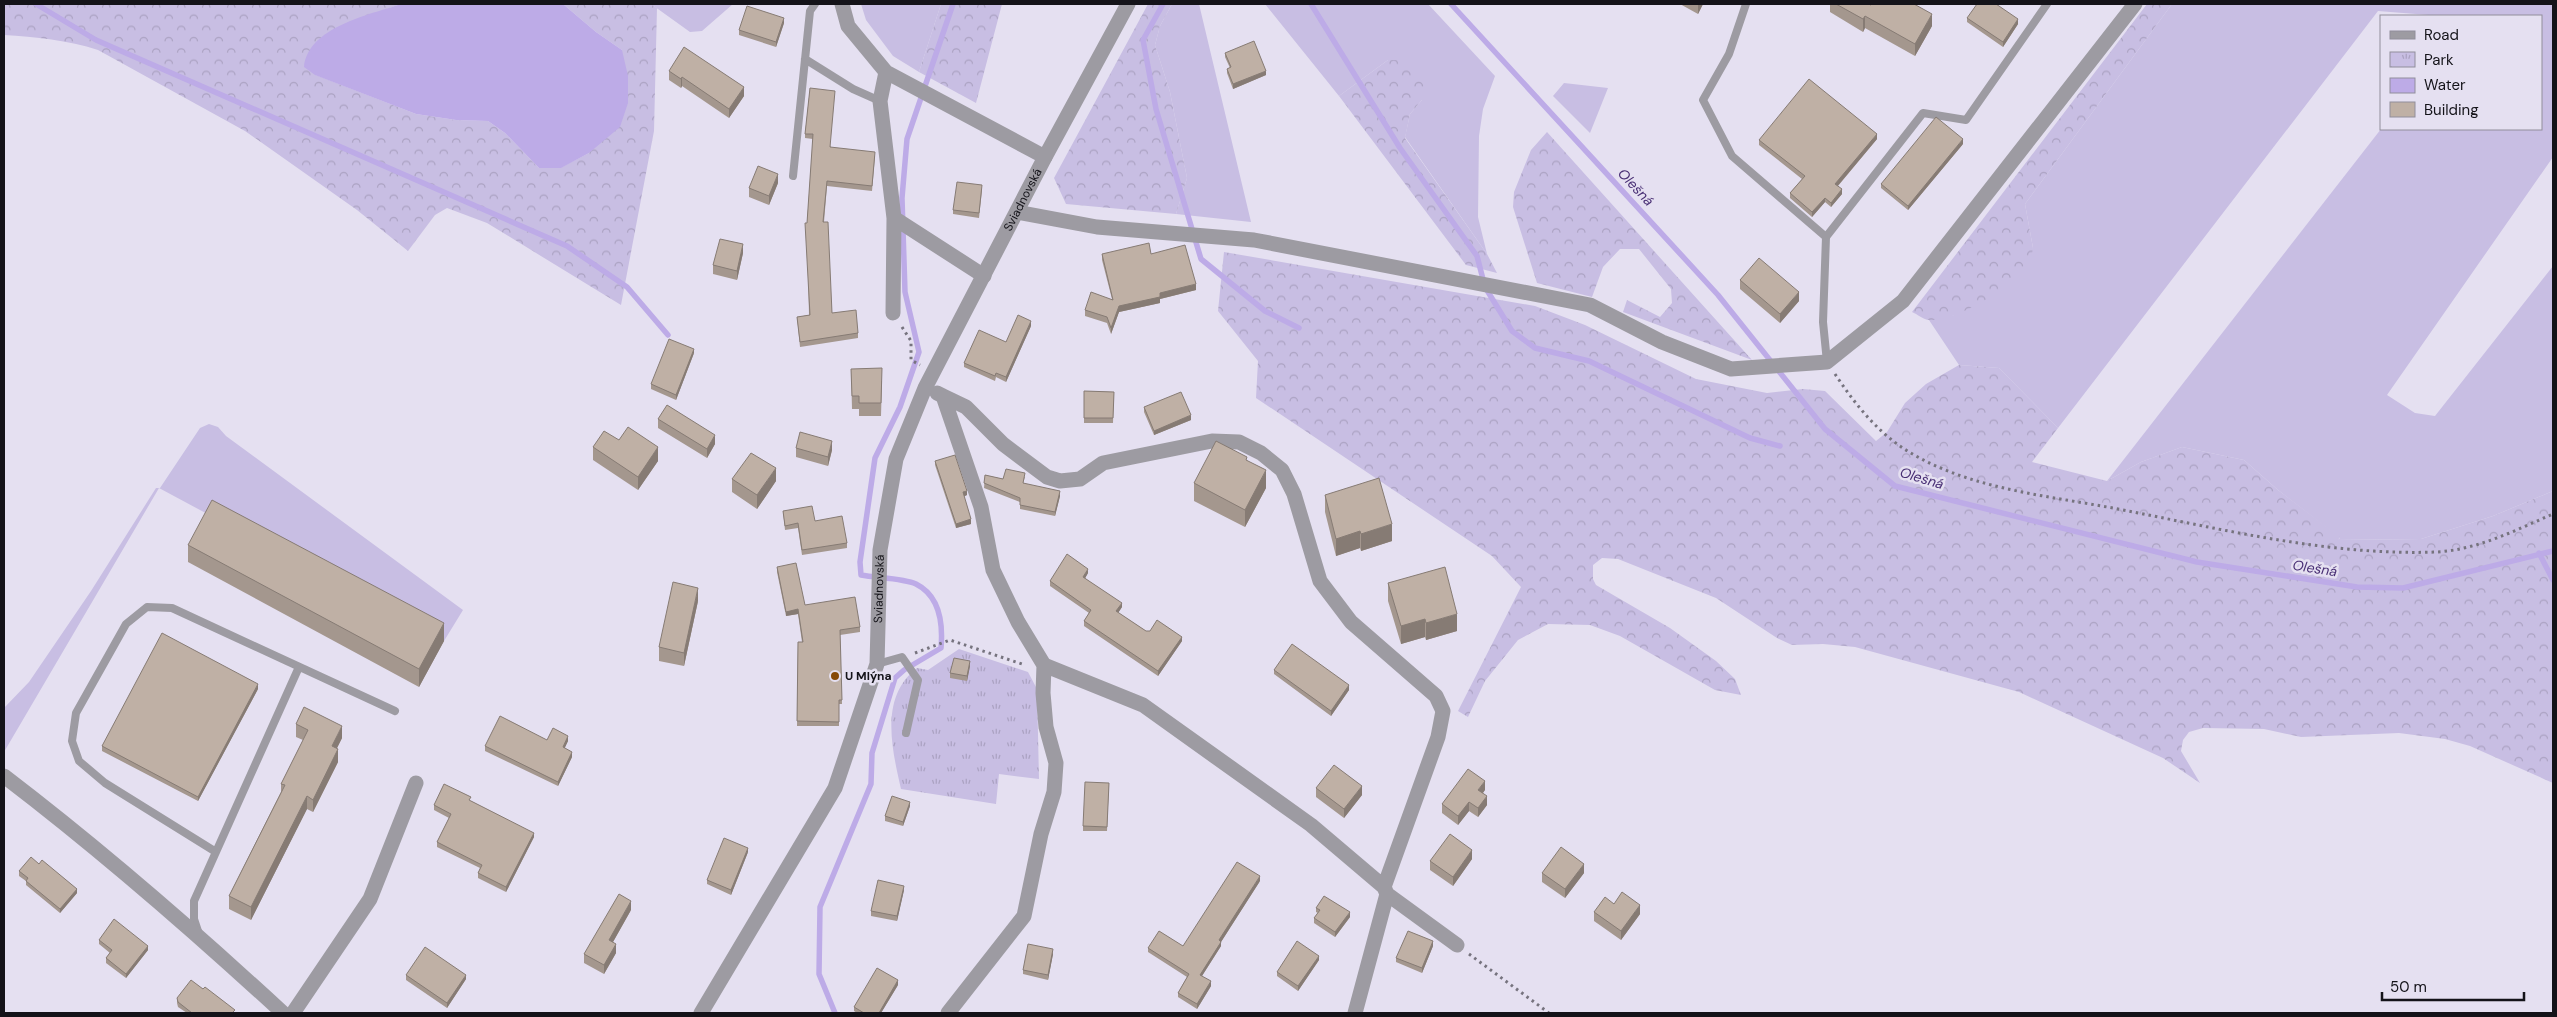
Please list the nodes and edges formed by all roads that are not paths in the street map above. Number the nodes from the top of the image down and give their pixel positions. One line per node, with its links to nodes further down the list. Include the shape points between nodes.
1 (815, 4): 7 (lane, via 810,10)
2 (842, 4): 8 (street, via 848,26)
3 (1128, 4): 10 (street, Sviadnovská)
4 (1746, 4): 14 (lane, via 1729,54 1703,100 1732,156)
5 (2047, 4): 14 (lane, via 1966,120 1923,113)
6 (2135, 4): 17 (street, via 1903,301)
7 (805, 59): 9 (lane, via 852,89); 11 (lane)
8 (886, 72): 9 (street); 10 (street)
9 (880, 101): 13 (street)
10 (1045, 157): 12 (street, Sviadnovská)
11 (793, 176)
12 (1017, 212): 15 (street, Sviadnovská); 17 (street, via 1096,227 1254,240 1590,305 1662,342 1731,368)
13 (900, 223): 15 (street); 16 (street)
14 (1826, 237): 17 (lane, via 1823,322)
15 (984, 276): 18 (street, Sviadnovská)
16 (893, 313)
17 (1827, 362)
18 (925, 388): 19 (street); 20 (street, Sviadnovská, via 896,459 880,550)
19 (943, 396): 21 (street, via 981,507 993,570 1018,622); 28 (street, via 966,407 1003,444 1048,477 1060,481 1080,478 1103,463 1212,441 1239,442 1261,453 1282,470 1294,494 1320,581 1351,622 1436,696 1443,711 1438,737)
20 (877, 664): 24 (lane, via 902,657 918,680); 33 (street, Sviadnovská, via 835,788)
21 (1044, 665): 28 (street, via 1143,704 1311,825); 34 (street, via 1046,727 1056,762 1054,792 1041,834 1024,916)
22 (299, 667): 23 (lane); 27 (lane); 27 (lane, via 172,608 147,607 126,624 76,713 72,741 79,761 106,783)
23 (394, 711)
24 (906, 733)
25 (4, 776): 29 (street)
26 (416, 783): 32 (street, via 370,899)
27 (216, 852): 29 (lane, via 194,901 194,919)
28 (1385, 891): 30 (street); 35 (street)
29 (200, 936): 31 (street)
30 (1457, 944)
31 (283, 1013)
32 (293, 1013)
33 (701, 1013)
34 (948, 1013)
35 (1355, 1013)

